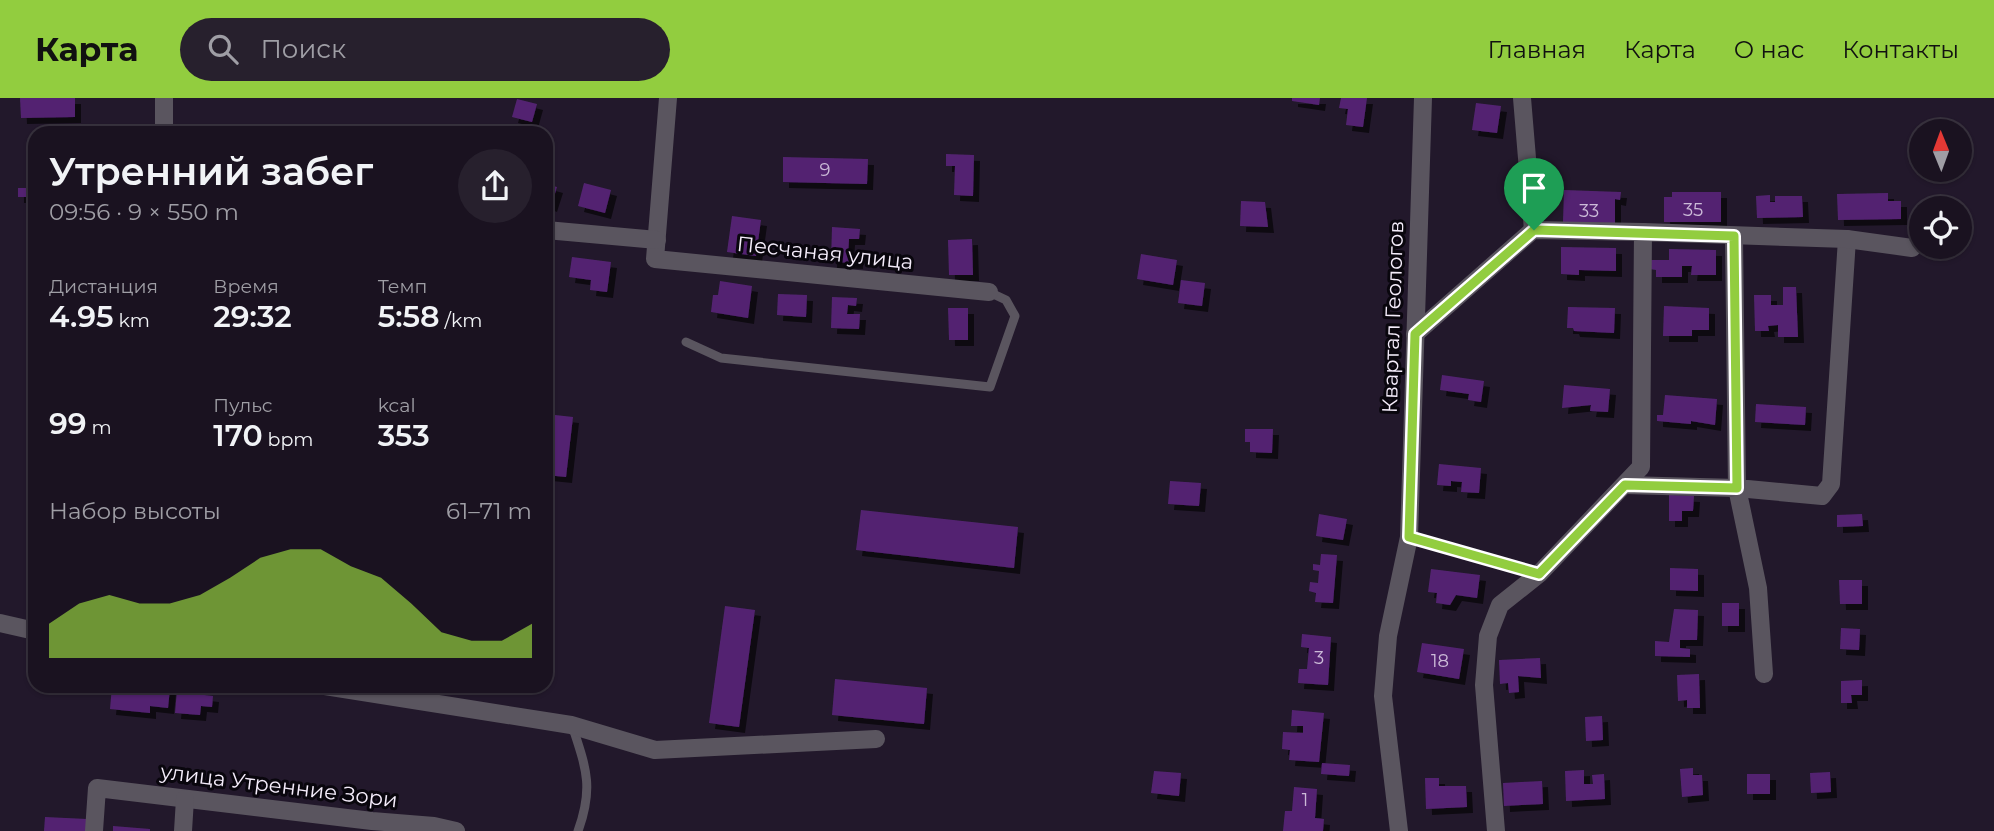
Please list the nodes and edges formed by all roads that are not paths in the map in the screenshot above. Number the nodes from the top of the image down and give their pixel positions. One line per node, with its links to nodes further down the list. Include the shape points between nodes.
1 (164, 98): 5 (street)
2 (667, 98): 11 (street)
3 (1423, 98): 14 (street, Квартал Геологов)
4 (1522, 98): 6 (street)
5 (164, 126)
6 (1534, 230): 8 (street); 14 (street)
7 (553, 231): 11 (street)
8 (1643, 232): 9 (street); 16 (street, via 1641,467)
9 (1734, 236): 10 (street); 17 (street)
10 (1847, 239): 12 (street); 17 (street, via 1831,484 1822,496)
11 (657, 240): 13 (street, Песчаная улица, via 655,259)
12 (1909, 248)
13 (989, 292): 15 (lane, via 1006,300 1015,316 990,387 721,358)
14 (1415, 334): 30 (street, Квартал Геологов, via 1409,537 1388,636 1383,696)
15 (686, 342)
16 (1625, 485): 17 (street); 31 (street, via 1539,574 1500,605 1488,636 1484,685)
17 (1737, 488): 20 (street, via 1758,588)
18 (0, 624): 19 (street)
19 (28, 630)
20 (1764, 674)
21 (370, 693): 22 (street)
22 (572, 725): 23 (street, via 656,750); 29 (lane, via 589,774 588,806)
23 (876, 739)
24 (185, 799): 25 (street, улица Утренние Зори); 26 (street, улица Утренние Зори, via 97,788); 27 (street)
25 (372, 826): 28 (street, улица Утренние Зори, via 434,825)
26 (94, 831)
27 (183, 831)
28 (456, 831)
29 (578, 831)
30 (1399, 831)
31 (1496, 831)

